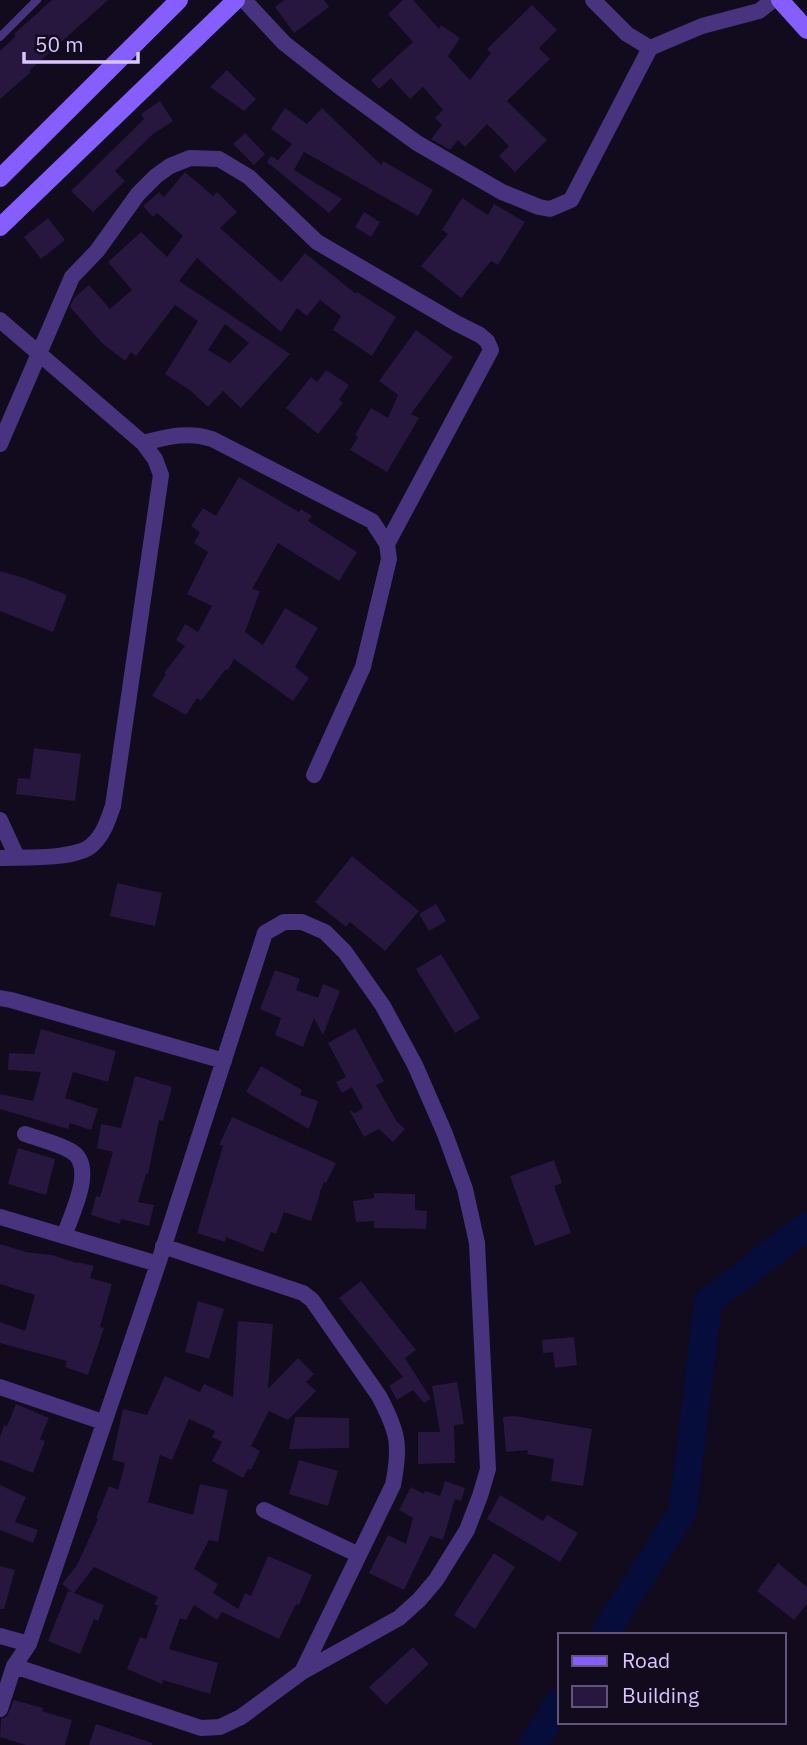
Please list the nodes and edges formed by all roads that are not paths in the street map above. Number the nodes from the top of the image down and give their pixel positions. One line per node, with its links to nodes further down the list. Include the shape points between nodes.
1 (37, 0): 9 (lane)
2 (179, 0): 11 (street)
3 (236, 0): 12 (street)
4 (244, 0): 10 (street, via 284,43 417,143 502,192 547,209 571,200)
5 (593, 0): 10 (street, via 627,34)
6 (773, 0): 10 (street, via 759,11 702,26)
7 (780, 0): 8 (street)
8 (807, 30)
9 (0, 37)
10 (650, 48)
11 (0, 178)
12 (0, 227)
13 (0, 320): 14 (street)
14 (40, 354): 15 (street); 16 (street); 17 (street, via 72,277 138,194 170,166 190,158 219,159 249,177 317,242 480,335 491,350)
15 (143, 443): 17 (street, via 187,434 212,439 372,521); 20 (street, via 161,475 113,806 105,829 91,846 72,855)
16 (0, 444)
17 (387, 544): 18 (street, via 388,559 363,667)
18 (314, 775)
19 (0, 820): 20 (street)
20 (17, 857): 21 (street)
21 (0, 858)
22 (0, 998): 23 (street)
23 (223, 1061): 27 (street); 36 (street, via 265,933 284,922 302,922 325,932 383,1006 420,1076 465,1189 477,1243 488,1469 467,1530 436,1580 399,1618)
24 (24, 1134): 26 (street, via 72,1152 80,1160 80,1191)
25 (0, 1217): 26 (street)
26 (64, 1236): 28 (street)
27 (163, 1246): 28 (street); 32 (street, via 303,1293 379,1396 396,1435 398,1458 393,1485)
28 (158, 1265): 30 (street)
29 (0, 1387): 30 (street)
30 (103, 1422): 34 (street)
31 (264, 1510): 32 (street)
32 (359, 1555): 36 (street)
33 (0, 1636): 34 (street)
34 (29, 1644): 35 (street)
35 (14, 1666): 36 (street, via 201,1728 220,1727 241,1717); 37 (street)
36 (302, 1672)
37 (0, 1709)

